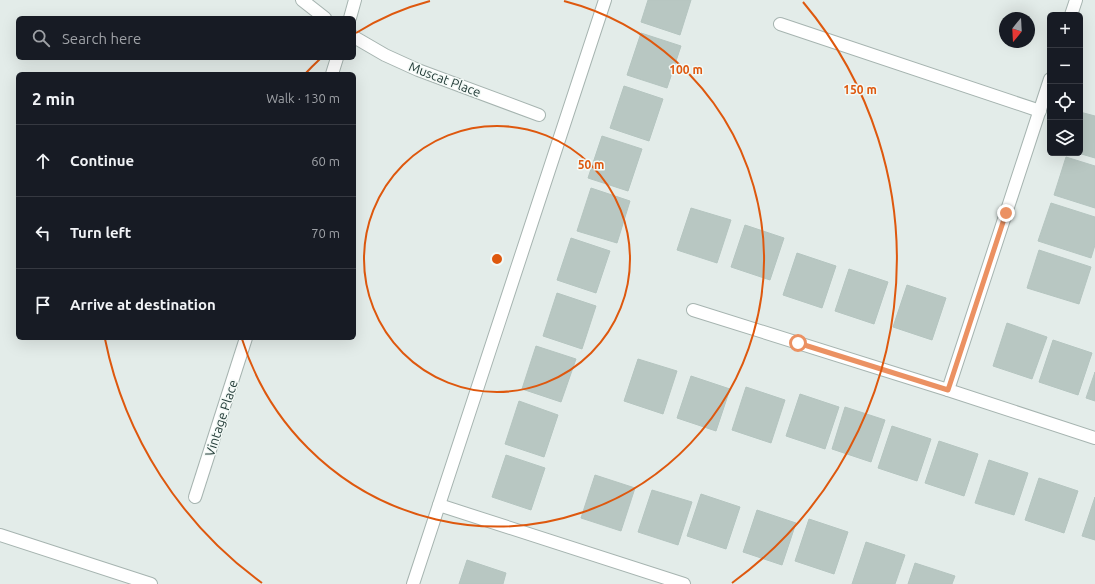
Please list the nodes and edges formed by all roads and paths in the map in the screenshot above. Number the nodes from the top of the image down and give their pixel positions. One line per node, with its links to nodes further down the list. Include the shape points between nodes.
1 (302, 0): 6 (street)
2 (356, 0): 7 (street)
3 (605, 0): 20 (street)
4 (1076, 0): 5 (street)
5 (1072, 12)
6 (322, 16)
7 (351, 16)
8 (780, 24): 13 (street)
9 (356, 38): 14 (street, Muscat Place, via 418,70)
10 (336, 60): 11 (street)
11 (333, 72)
12 (1048, 84): 13 (street)
13 (1040, 111): 17 (street)
14 (539, 115)
15 (693, 310): 17 (street)
16 (245, 340): 19 (street, Vintage Place)
17 (948, 390): 18 (street)
18 (1095, 438)
19 (195, 497)
20 (439, 505): 23 (street); 24 (street)
21 (0, 536): 22 (street)
22 (151, 584)
23 (413, 584)
24 (684, 584)

